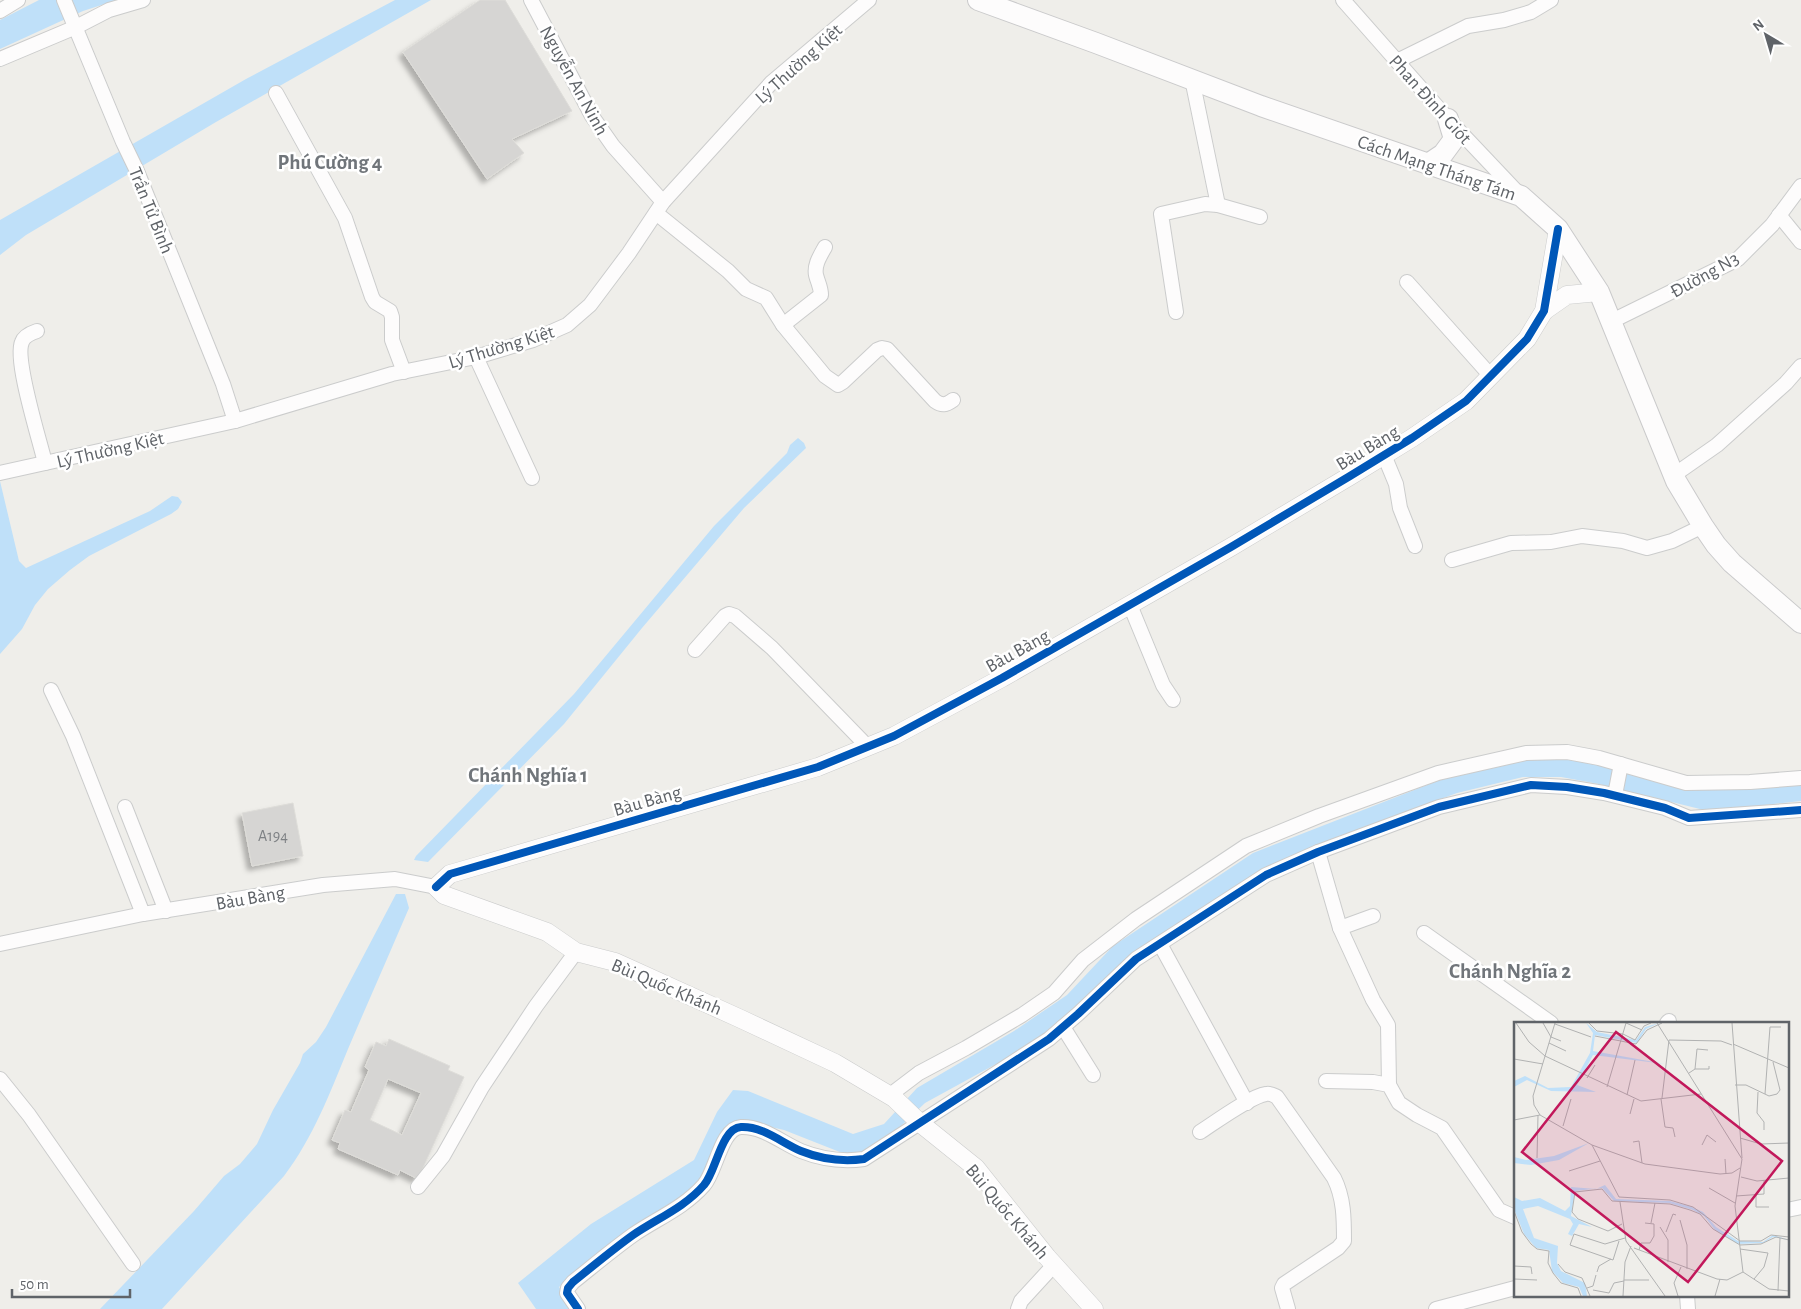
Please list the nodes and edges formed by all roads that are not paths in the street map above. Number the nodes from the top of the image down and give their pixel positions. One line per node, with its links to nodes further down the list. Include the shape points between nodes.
1 (18, 0): 9 (street)
2 (64, 0): 10 (street, Trần Tử Bình)
3 (143, 0): 10 (street)
4 (531, 0): 20 (street, Nguyễn An Ninh, via 592,116)
5 (869, 0): 20 (street, Lý Thường Kiệt, via 772,82)
6 (978, 0): 13 (main road, Cách Mạng Tháng Tám)
7 (1343, 0): 12 (street, Phan Đình Giót)
8 (1551, 0): 12 (street, via 1531,12 1468,26)
9 (0, 11)
10 (74, 25): 11 (street); 38 (street, Trần Tử Bình, via 137,171)
11 (0, 59)
12 (1397, 61): 15 (street, Phan Đình Giót)
13 (1192, 79): 16 (main road, Cách Mạng Tháng Tám); 19 (street)
14 (276, 93): 35 (street, via 345,218 372,297 390,311 392,340)
15 (1448, 119): 16 (main road, via 1454,139 1443,154); 18 (street, Phan Đình Giót)
16 (1428, 164): 18 (main road, Cách Mạng Tháng Tám)
17 (1801, 186): 21 (street, Đường N3)
18 (1521, 196): 23 (main road, Cách Mạng Tháng Tám)
19 (1218, 205): 22 (street); 29 (street, via 1205,204 1161,214)
20 (660, 208): 31 (street, Nguyễn An Ninh, via 746,289 766,298); 33 (street, Lý Thường Kiệt, via 590,305 567,325 533,340)
21 (1779, 215): 24 (street); 30 (street, Đường N3, via 1738,259)
22 (1260, 217)
23 (1558, 229): 27 (main road, Cách Mạng Tháng Tám); 28 (street)
24 (1801, 242)
25 (824, 247): 31 (street, via 817,260 816,274 821,295)
26 (1407, 282): 36 (street)
27 (1599, 292): 28 (street, via 1567,295); 30 (main road, Cách Mạng Tháng Tám)
28 (1544, 311): 36 (street, Bàu Bàng, via 1527,339)
29 (1176, 312)
30 (1612, 321): 42 (main road, Cách Mạng Tháng Tám)
31 (783, 325): 37 (street, Nguyễn An Ninh, via 825,376 838,385 882,348 887,349 935,402 941,405)
32 (37, 331): 40 (street, via 22,341 20,348 23,375)
33 (476, 357): 35 (street, Lý Thường Kiệt); 43 (street)
34 (1801, 366): 42 (street, via 1717,445)
35 (404, 372): 38 (street, Lý Thường Kiệt)
36 (1490, 375): 39 (street, Bàu Bàng, via 1466,401)
37 (953, 400)
38 (235, 421): 40 (street, Lý Thường Kiệt)
39 (1384, 455): 45 (street); 47 (street, Bàu Bàng)
40 (46, 463): 41 (street, Lý Thường Kiệt)
41 (1, 473)
42 (1674, 475): 44 (main road, Cách Mạng Tháng Tám)
43 (532, 478)
44 (1703, 526): 46 (street, via 1672,541 1646,548 1623,541 1582,536 1551,542 1510,543); 48 (main road, Cách Mạng Tháng Tám, via 1732,563)
45 (1415, 546)
46 (1452, 560)
47 (1130, 605): 51 (street); 52 (street, Bàu Bàng, via 1002,678)
48 (1801, 623)
49 (695, 650): 52 (street, via 725,616 735,616 772,648)
50 (51, 690): 61 (street, via 77,745)
51 (1172, 700)
52 (868, 747): 59 (street, Bàu Bàng, via 808,770 450,874)
53 (1620, 764): 54 (street, via 1686,783); 55 (street); 74 (street, via 1567,752 1526,753 1484,761 1428,776 1246,846 1136,918 1082,960 1054,993 919,1074)
54 (1801, 778)
55 (1615, 795): 57 (street, via 1689,818); 58 (street, via 1531,785 1439,807)
56 (125, 807): 60 (street)
57 (1801, 810)
58 (1318, 852): 63 (street); 66 (street, via 1266,875)
59 (436, 887): 60 (street, Bàu Bàng, via 394,879 323,885); 67 (street, Bùi Quốc Khánh, via 444,895 546,932)
60 (166, 911): 61 (street, Bàu Bàng)
61 (143, 914): 65 (street, Bàu Bàng)
62 (1373, 916): 63 (street)
63 (1340, 928): 73 (street, via 1388,1025)
64 (1424, 933): 68 (street)
65 (0, 944)
66 (1160, 944): 69 (street, via 1136,959); 75 (street)
67 (576, 952): 74 (street, Bùi Quốc Khánh, via 615,962 741,1018 835,1063); 78 (street, via 536,1006 482,1087 443,1156)
68 (1550, 1022)
69 (1063, 1027): 70 (street); 76 (street)
70 (1093, 1075)
71 (0, 1079): 82 (street)
72 (1326, 1081): 73 (street)
73 (1389, 1085): 81 (street, via 1399,1104 1442,1128 1499,1210)
74 (892, 1096): 76 (street, Bùi Quốc Khánh)
75 (1247, 1103): 77 (street); 89 (street, via 1264,1094 1277,1097 1341,1192 1344,1241 1284,1284 1282,1288)
76 (918, 1121): 83 (street, Bùi Quốc Khánh, via 976,1168); 86 (street, via 864,1158 846,1161 799,1150 754,1128 736,1128 723,1143 704,1186 572,1282 567,1293)
77 (1200, 1132)
78 (418, 1188)
79 (1801, 1207): 80 (street)
80 (1788, 1210)
81 (1514, 1217)
82 (133, 1264)
83 (1054, 1265): 87 (street, via 1021,1301); 88 (street, Bùi Quốc Khánh)
84 (1514, 1288): 90 (street)
85 (1687, 1296): 91 (street)
86 (578, 1309)
87 (1018, 1309)
88 (1094, 1309)
89 (1288, 1309)
90 (1436, 1309)
91 (1688, 1309)

